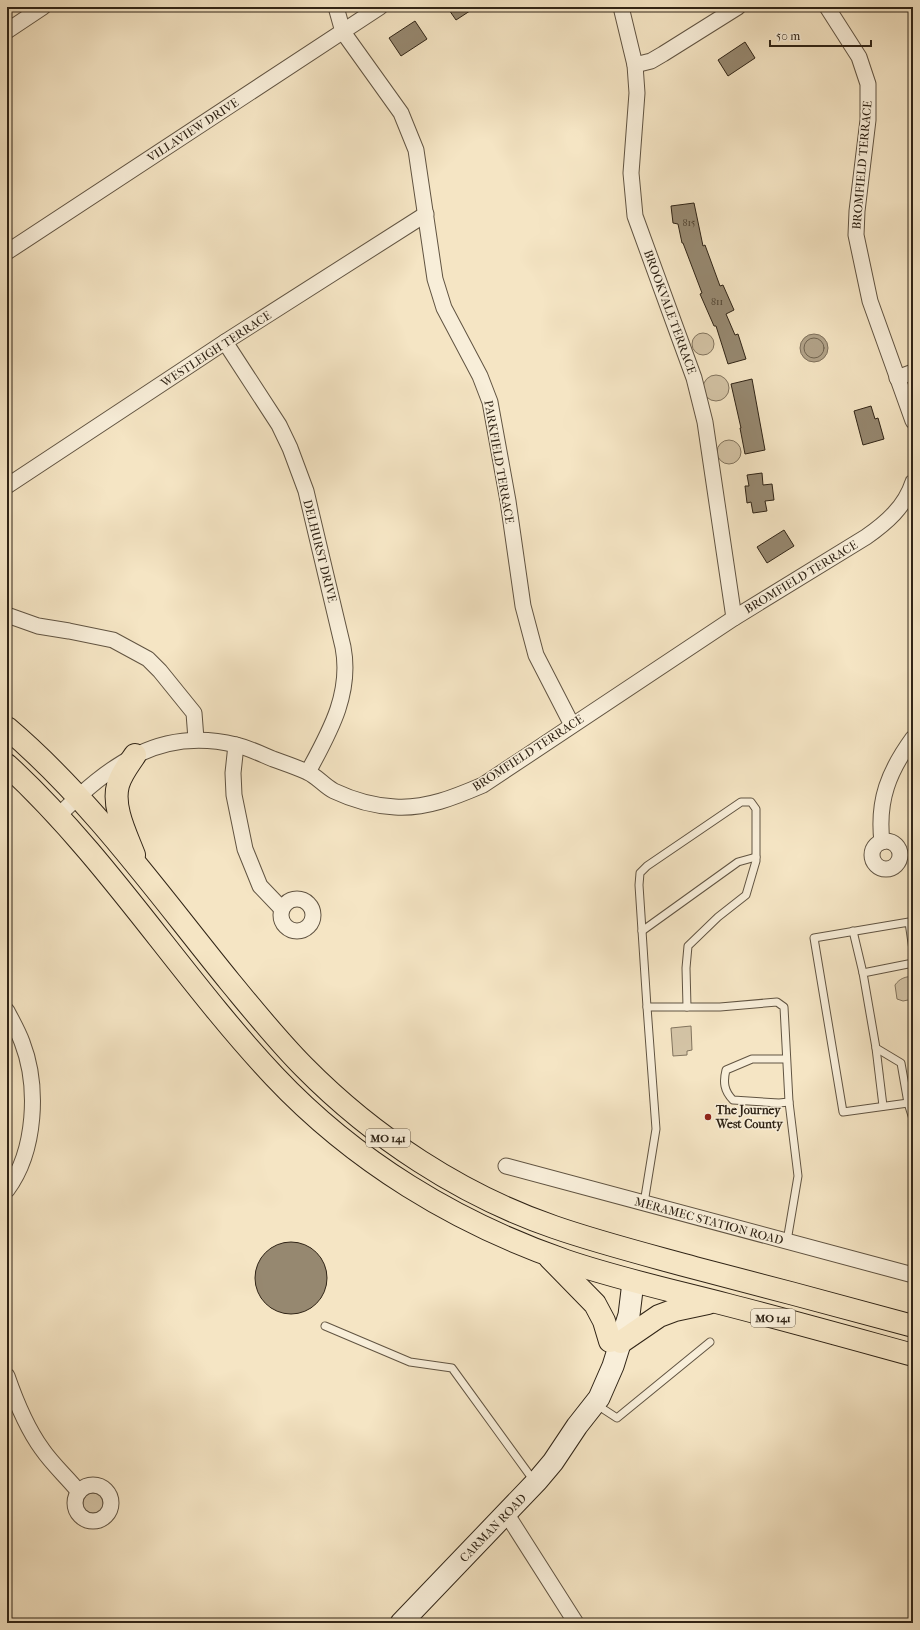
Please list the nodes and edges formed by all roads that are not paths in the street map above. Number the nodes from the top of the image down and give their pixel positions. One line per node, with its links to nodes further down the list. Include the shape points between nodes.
1 (44, 7): 7 (street)
2 (336, 7): 8 (street, PARKFIELD TERRACE)
3 (380, 7): 8 (street, VILLAVIEW DRIVE)
4 (621, 7): 9 (street, BROOKVALE TERRACE)
5 (738, 7): 9 (street, via 664,54)
6 (827, 7): 14 (street, BROMFIELD TERRACE, via 859,57 868,84 868,120 856,235 870,301)
7 (7, 31)
8 (343, 32): 10 (street, PARKFIELD TERRACE, via 401,113 416,150); 11 (street, VILLAVIEW DRIVE)
9 (635, 65): 19 (street, BROOKVALE TERRACE, via 637,93 631,173 635,216 694,378 705,422)
10 (426, 214): 12 (street, WESTLEIGH TERRACE); 20 (street, PARKFIELD TERRACE, via 435,279 444,308 480,376 490,402 523,606 536,655)
11 (7, 252)
12 (225, 342): 17 (street, WESTLEIGH TERRACE); 27 (street, DELHURST DRIVE, via 279,425 290,448 306,491 346,660 341,703 328,735)
13 (913, 372): 14 (street)
14 (897, 378): 15 (street, BROMFIELD TERRACE)
15 (913, 421)
16 (913, 482): 19 (street, BROMFIELD TERRACE, via 903,503 885,523)
17 (7, 486)
18 (7, 615): 23 (street, via 38,626 113,640 148,659 194,713)
19 (734, 618): 20 (street, BROMFIELD TERRACE)
20 (572, 725): 27 (street, BROMFIELD TERRACE, via 483,785 427,805 396,807 370,804 334,790)
21 (7, 728): 28 (highway, MO 141)
22 (913, 738): 30 (street, via 896,762 883,796 880,814)
23 (196, 739): 24 (street, BROMFIELD TERRACE); 25 (street, BROMFIELD TERRACE, via 175,741)
24 (236, 745): 27 (street, BROMFIELD TERRACE); 33 (street, via 234,795 245,849 260,886)
25 (135, 755): 28 (street, BROMFIELD TERRACE, via 118,764); 32 (highway, via 118,784 116,794 122,823)
26 (7, 765): 29 (highway, MO 141)
27 (308, 772)
28 (78, 796): 29 (street, BROMFIELD TERRACE); 32 (highway, MO 141)
29 (58, 816): 52 (highway, MO 141, via 242,1040 310,1111 347,1143 427,1198 504,1237)
30 (882, 842)
31 (756, 857): 34 (lane, via 738,862); 34 (lane, via 756,809 751,802 741,802 640,873); 40 (lane, via 746,895 688,946)
32 (139, 869): 53 (highway, MO 141, via 304,1068 380,1133 462,1186 506,1207 552,1226)
33 (282, 909)
34 (642, 931): 39 (lane)
35 (854, 931): 36 (lane, via 909,922); 38 (lane); 46 (lane, via 814,938 843,1112)
36 (913, 950)
37 (913, 963): 38 (lane)
38 (863, 973): 42 (lane)
39 (647, 1007): 40 (lane); 50 (lane, via 656,1129)
40 (687, 1007): 43 (lane, via 777,1002 784,1007)
41 (7, 1011): 49 (street, via 22,1042 33,1097 25,1152)
42 (876, 1048): 45 (lane, via 901,1063); 46 (lane)
43 (786, 1059): 44 (lane); 44 (lane, via 752,1059 726,1070 724,1081 726,1094 732,1100)
44 (789, 1102): 51 (lane, via 798,1176)
45 (908, 1102): 46 (lane); 47 (lane)
46 (883, 1106)
47 (913, 1117)
48 (506, 1166): 50 (street, MERAMEC STATION ROAD)
49 (7, 1190)
50 (644, 1203): 51 (street, MERAMEC STATION ROAD)
51 (787, 1241): 54 (street, MERAMEC STATION ROAD)
52 (547, 1254): 55 (highway, MO 141); 59 (highway, via 595,1304)
53 (642, 1254): 55 (street, CARMAN ROAD); 58 (highway, MO 141)
54 (913, 1275)
55 (633, 1282): 56 (highway, MO 141); 59 (street, CARMAN ROAD, via 630,1315)
56 (714, 1302): 59 (highway, via 659,1316); 61 (highway, MO 141)
57 (325, 1326): 65 (lane, via 410,1362 452,1368)
58 (913, 1326)
59 (616, 1341): 63 (street, CARMAN ROAD, via 613,1366); 64 (street, CARMAN ROAD, via 603,1362)
60 (710, 1342): 63 (lane, via 617,1418)
61 (913, 1355)
62 (7, 1376): 66 (street, via 17,1405 42,1450)
63 (594, 1404): 64 (street, CARMAN ROAD)
64 (577, 1426): 65 (street, CARMAN ROAD, via 553,1462)
65 (535, 1483): 67 (street, CARMAN ROAD)
66 (79, 1492)
67 (506, 1514): 68 (street, CARMAN ROAD); 69 (street)
68 (402, 1623)
69 (576, 1623)

